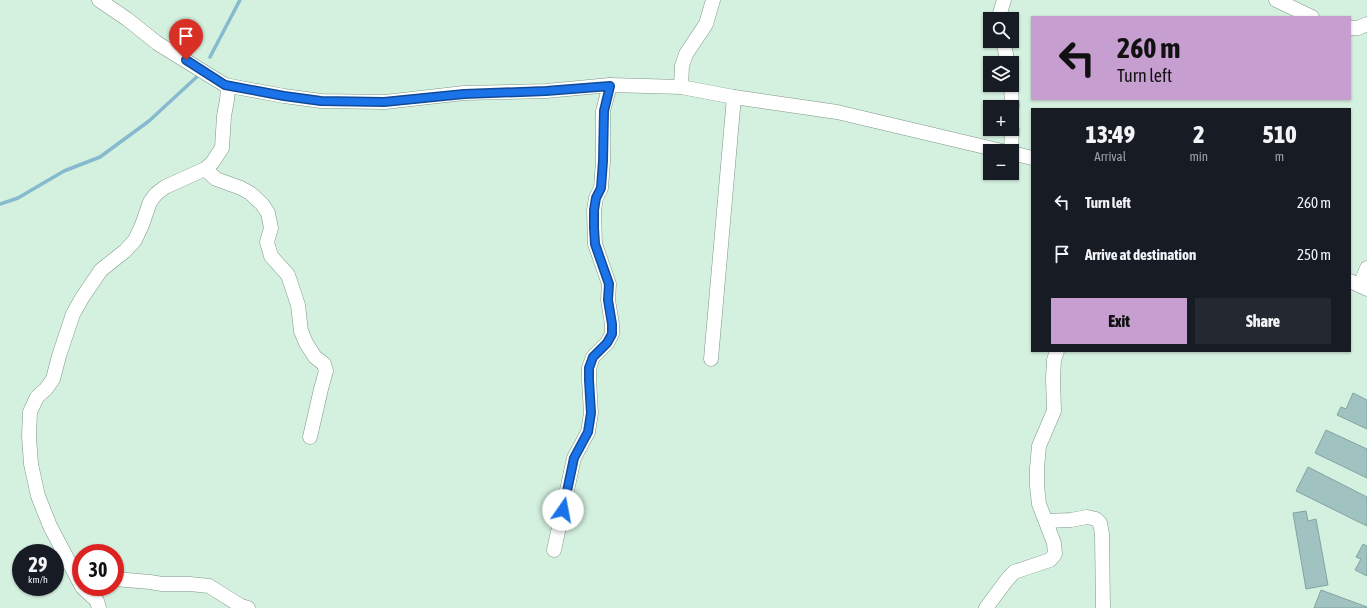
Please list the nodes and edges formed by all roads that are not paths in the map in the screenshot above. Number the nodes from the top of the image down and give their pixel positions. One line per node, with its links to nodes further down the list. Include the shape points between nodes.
1 (99, 0): 9 (street, via 157,43)
2 (713, 0): 11 (street, via 706,24 686,54)
3 (1004, 0): 5 (street)
4 (1276, 0): 6 (street)
5 (1000, 12)
6 (1310, 16)
7 (1367, 24): 8 (street)
8 (1351, 28)
9 (225, 85): 10 (street, via 321,101 384,102 464,94); 16 (street, via 228,88 222,148)
10 (610, 86): 11 (street); 23 (street, via 604,111 601,188 596,198 594,216 595,244 609,284 612,334 593,357 589,368 591,413 588,432 574,458)
11 (680, 87): 12 (street)
12 (734, 97): 13 (street, via 837,112); 20 (street)
13 (983, 147)
14 (1019, 154): 15 (street)
15 (1031, 158)
16 (205, 169): 21 (street, via 216,179 250,193 268,213 271,228 267,242 271,256 288,275 298,304 306,343 315,357 324,364 326,371); 24 (street, via 165,187 156,194 150,202 135,240 101,270 73,314 53,379 37,397 30,412 31,464 38,496 50,526)
17 (1367, 268): 18 (street)
18 (1359, 285)
19 (1057, 352): 22 (street, via 1053,379 1054,411 1039,446 1037,468 1039,504)
20 (711, 360)
21 (310, 437)
22 (1046, 521): 29 (street, via 1055,554 1050,560 1014,572); 30 (street, via 1088,517 1100,523)
23 (554, 550)
24 (72, 566)
25 (124, 580): 28 (street, via 209,586)
26 (93, 596): 27 (street)
27 (100, 608)
28 (248, 608)
29 (986, 608)
30 (1103, 608)

